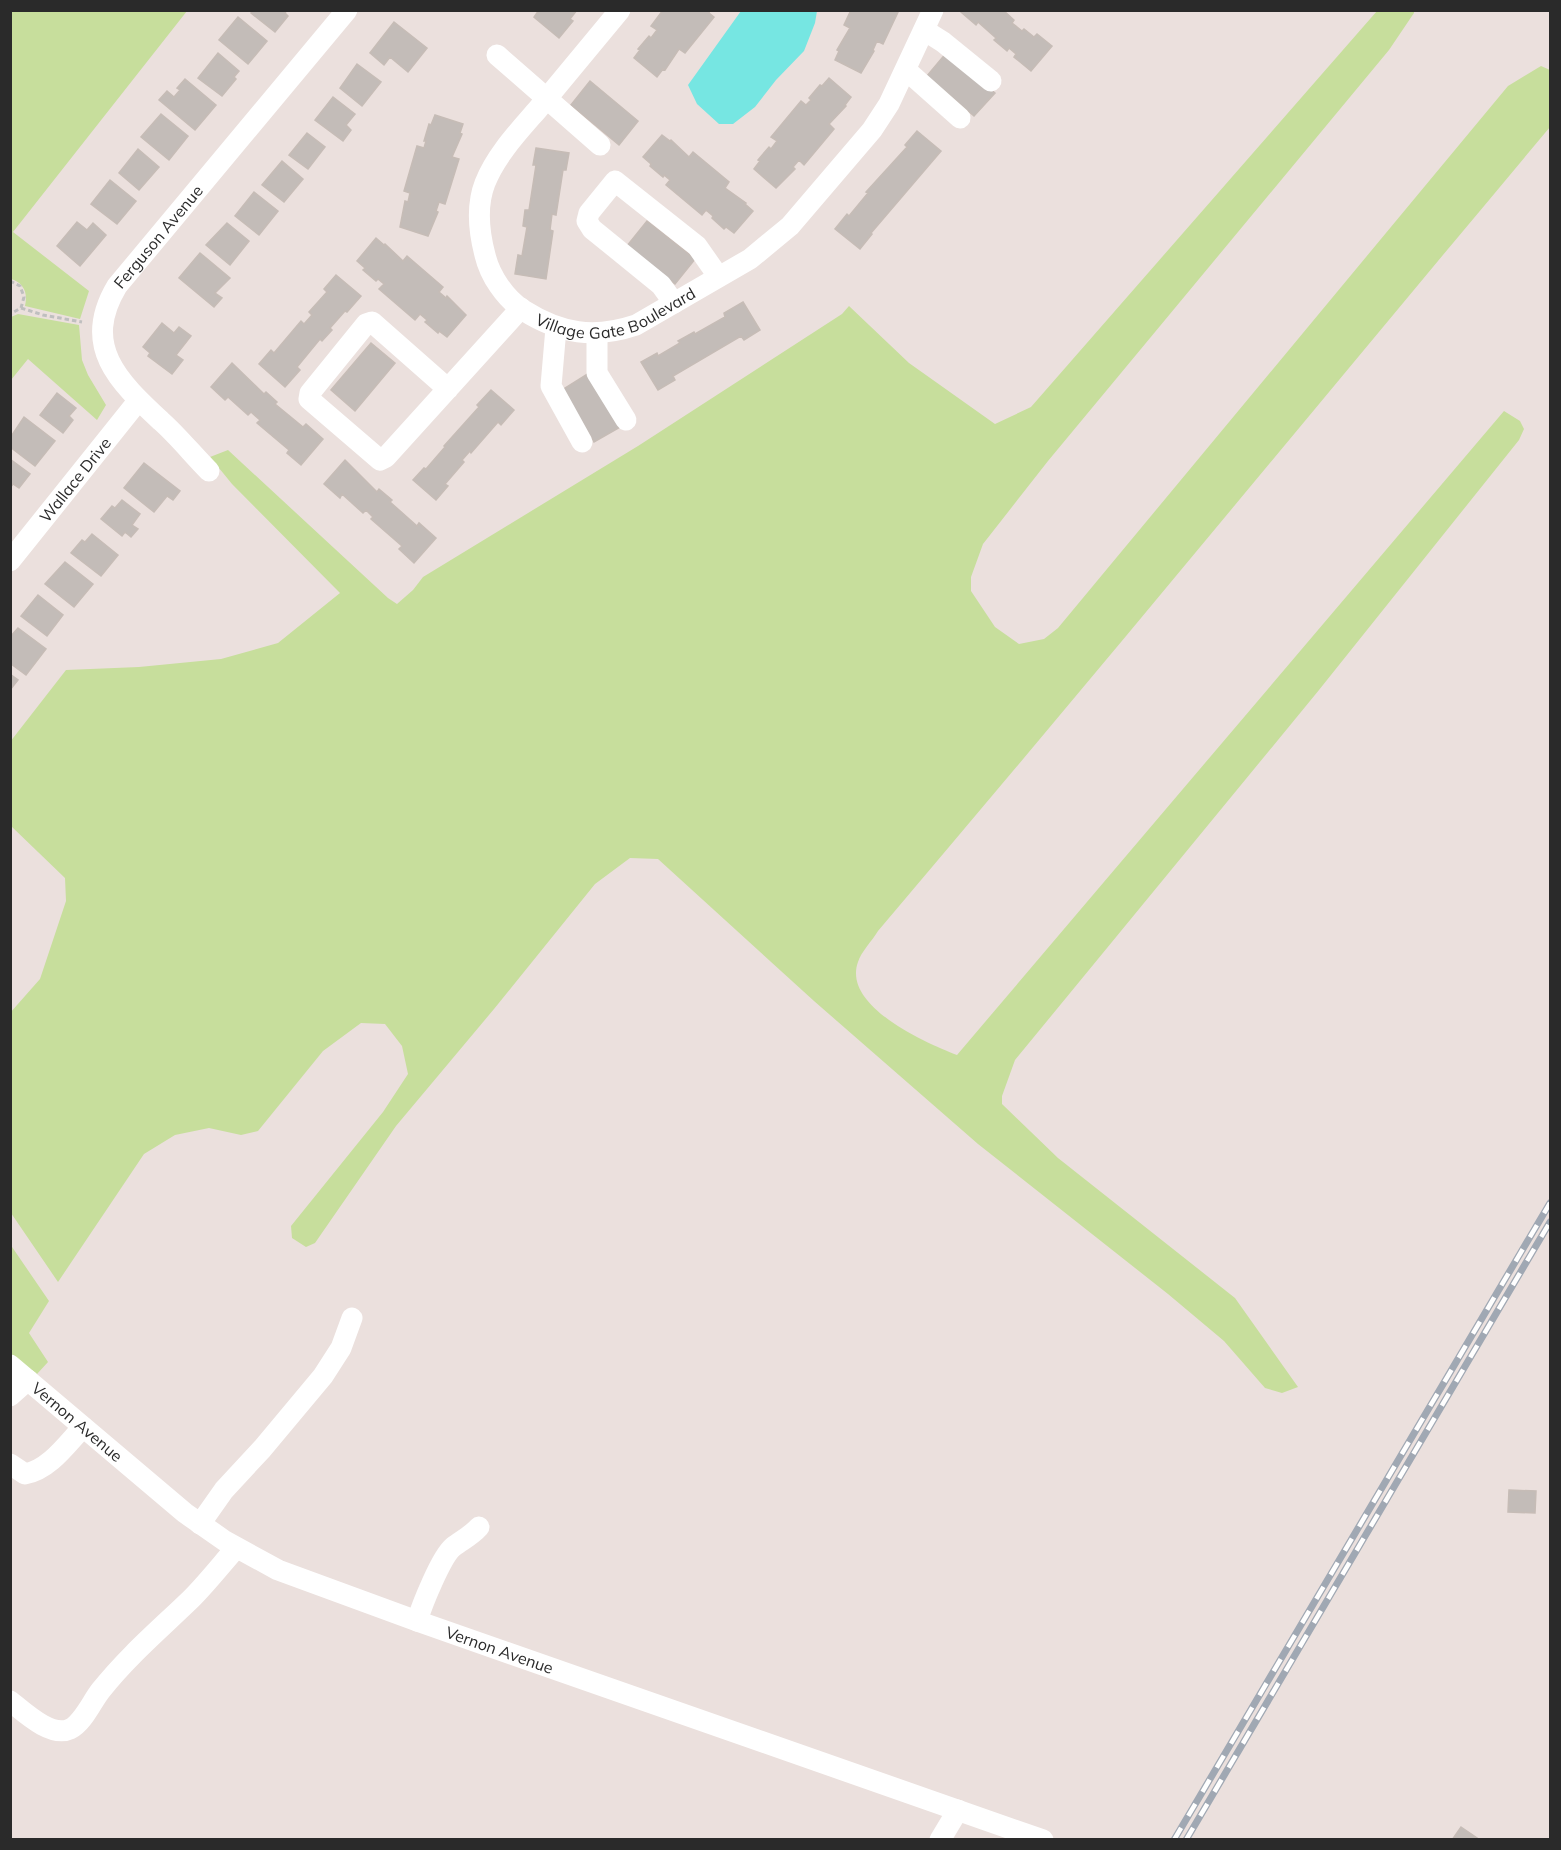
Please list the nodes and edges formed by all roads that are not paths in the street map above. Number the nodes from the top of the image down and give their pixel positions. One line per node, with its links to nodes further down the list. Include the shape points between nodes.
1 (347, 10): 17 (street, Ferguson Avenue, via 108,300 103,317 104,350 110,366)
2 (620, 10): 8 (street, Village Gate Boulevard)
3 (933, 10): 4 (street, Village Gate Boulevard)
4 (924, 30): 6 (street, Village Gate Boulevard); 7 (street)
5 (497, 55): 8 (street)
6 (906, 70): 9 (street); 11 (street, Village Gate Boulevard, via 872,130 790,226 757,254)
7 (991, 81)
8 (547, 98): 10 (street); 13 (street, Village Gate Boulevard, via 498,160 485,182 480,203 487,262 495,280)
9 (960, 118)
10 (600, 145)
11 (718, 276): 12 (street, Village Gate Boulevard); 12 (street, via 697,246 615,181 587,221 661,285)
12 (674, 303): 15 (street, Village Gate Boulevard, via 636,325)
13 (521, 308): 14 (street, Village Gate Boulevard); 16 (street)
14 (556, 328): 15 (street, Village Gate Boulevard); 19 (street, via 551,386)
15 (597, 333): 18 (street, via 597,373)
16 (448, 389): 16 (street, via 380,460 309,399 366,324 372,322)
17 (138, 401): 20 (street, Ferguson Avenue); 21 (street, Wallace Drive)
18 (626, 420)
19 (582, 442)
20 (209, 471)
21 (10, 561)
22 (352, 1318): 28 (street, via 341,1348 323,1376)
23 (10, 1365): 24 (street, Vernon Avenue)
24 (28, 1380): 25 (street); 26 (street, Vernon Avenue)
25 (10, 1396)
26 (83, 1427): 27 (street, via 36,1472 25,1474); 28 (street, Vernon Avenue)
27 (10, 1464)
28 (200, 1524): 30 (street, Vernon Avenue)
29 (479, 1527): 31 (street, via 450,1549 423,1600)
30 (236, 1548): 31 (street, Vernon Avenue, via 278,1570); 32 (street, via 116,1671 70,1729 58,1731 43,1725)
31 (417, 1621): 33 (street, Vernon Avenue)
32 (10, 1701)
33 (958, 1810): 34 (street); 35 (street, Vernon Avenue)
34 (940, 1839)
35 (1043, 1839)

